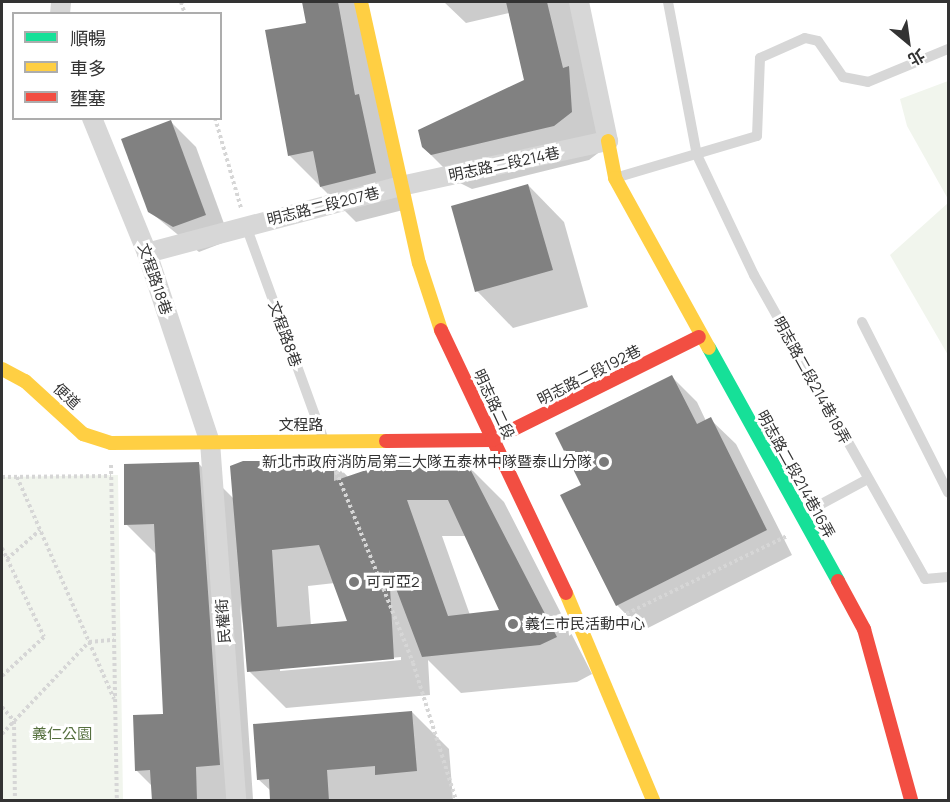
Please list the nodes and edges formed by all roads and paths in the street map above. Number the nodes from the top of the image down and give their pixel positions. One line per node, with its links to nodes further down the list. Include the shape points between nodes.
1 (361, 2): 10 (street, 明志路二段)
2 (579, 2): 7 (street)
3 (668, 2): 8 (lane, 明志路二段214巷18弄)
4 (948, 49): 8 (lane, via 868,82 843,77 818,41 805,38 760,58 758,136)
5 (93, 120): 12 (street, 文程路18巷)
6 (216, 120): 11 (path)
7 (608, 141): 9 (street); 10 (street, 明志路二段214巷)
8 (697, 155): 9 (lane); 23 (lane, 明志路二段214巷18弄, via 754,275)
9 (615, 178): 14 (street, 明志路二段214巷16弄)
10 (401, 186): 11 (street, 明志路二段207巷); 16 (street, 明志路二段, via 439,325)
11 (246, 226): 12 (street, 明志路二段207巷); 17 (lane, 文程路8巷)
12 (147, 253): 18 (street, 文程路18巷)
13 (862, 322): 24 (lane)
14 (699, 337): 16 (street, 明志路二段192巷); 25 (street, 明志路二段214巷16弄)
15 (2, 369): 19 (street, 便道, via 25,381 83,434)
16 (492, 440): 17 (street, 文程路); 30 (street, 明志路二段)
17 (324, 441): 18 (street, 文程路); 41 (path, via 413,663)
18 (210, 442): 19 (street, 文程路); 40 (street, 民權街)
19 (111, 443): 20 (path)
20 (111, 476): 22 (path); 31 (path)
21 (2, 477): 22 (path)
22 (17, 477): 26 (path)
23 (866, 480): 25 (lane); 29 (lane, 明志路二段214巷18弄, via 925,579)
24 (948, 492)
25 (803, 521): 30 (path); 43 (street, 明志路二段214巷16弄, via 864,629)
26 (40, 530): 28 (path); 32 (path)
27 (2, 548): 28 (path)
28 (7, 559): 33 (path, via 44,637)
29 (948, 577)
30 (585, 634): 42 (street, 明志路二段)
31 (114, 640): 32 (path); 34 (path)
32 (89, 642): 34 (path); 36 (path)
33 (2, 676)
34 (115, 700): 39 (path)
35 (2, 707): 36 (path)
36 (14, 721): 37 (path); 38 (path)
37 (2, 734)
38 (15, 801)
39 (117, 801)
40 (236, 801)
41 (456, 801)
42 (653, 801)
43 (910, 801)

